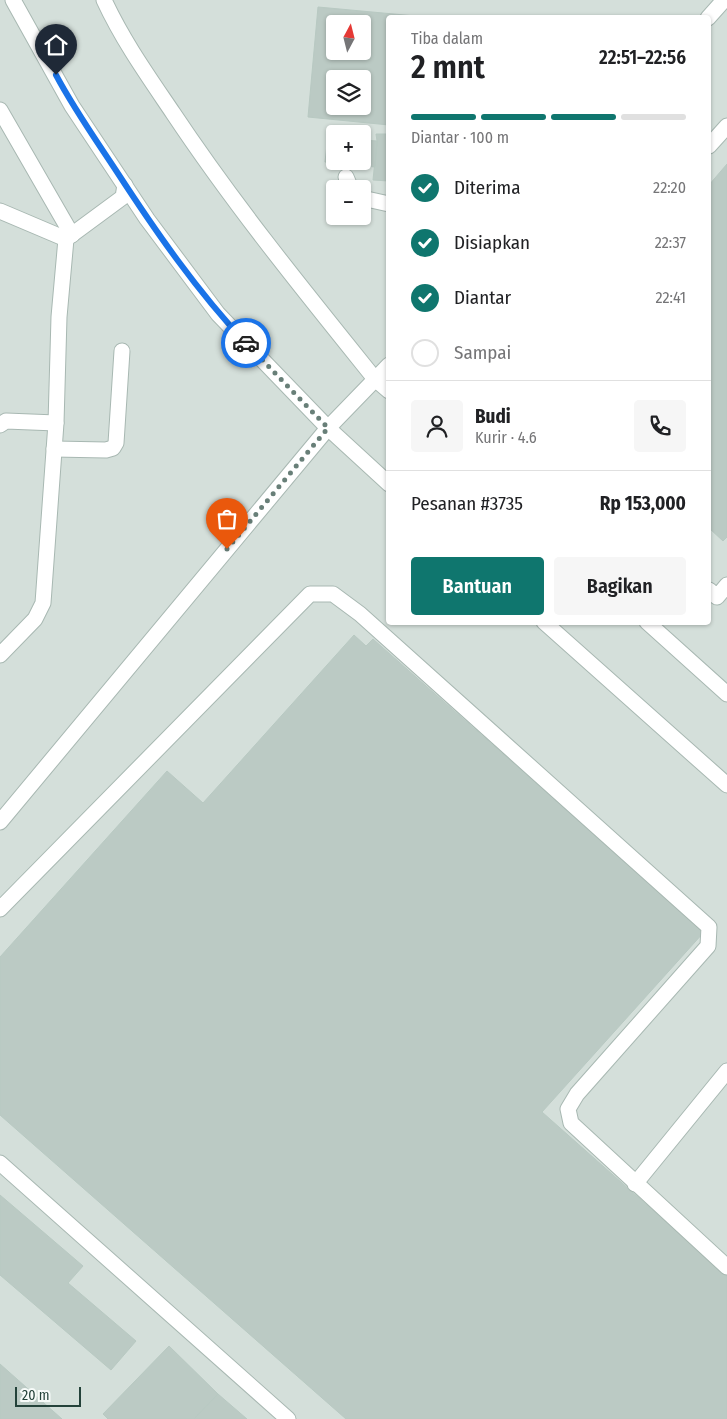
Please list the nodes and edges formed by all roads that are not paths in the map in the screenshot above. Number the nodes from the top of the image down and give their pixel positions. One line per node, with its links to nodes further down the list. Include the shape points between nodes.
1 (13, 0): 8 (street, via 72,106)
2 (104, 0): 15 (street, via 119,32 199,152 270,249)
3 (724, 0): 4 (street)
4 (711, 15)
5 (0, 110): 12 (street)
6 (727, 126): 7 (street)
7 (711, 144)
8 (125, 185): 12 (street, via 123,197); 19 (street, via 218,314)
9 (371, 200): 10 (street)
10 (386, 203)
11 (0, 211): 12 (street)
12 (69, 237): 17 (street, via 59,317)
13 (122, 351): 20 (street, via 116,443 113,448)
14 (386, 368): 15 (street)
15 (376, 379): 16 (street); 19 (street)
16 (386, 388)
17 (56, 423): 18 (street, via 6,421); 20 (street)
18 (0, 425)
19 (328, 428): 21 (street); 29 (street)
20 (54, 449): 26 (street, via 43,603 36,619)
21 (386, 481)
22 (727, 585): 23 (street, via 717,597)
23 (711, 592)
24 (547, 625): 28 (street)
25 (650, 625): 27 (street)
26 (0, 655)
27 (727, 694)
28 (727, 785)
29 (0, 822)
30 (0, 909): 33 (street, via 310,594 333,594 360,614 709,927 708,946 577,1094 568,1109 571,1123)
31 (727, 1071): 33 (street)
32 (0, 1163): 35 (street)
33 (635, 1184): 34 (street)
34 (727, 1267)
35 (288, 1419)

